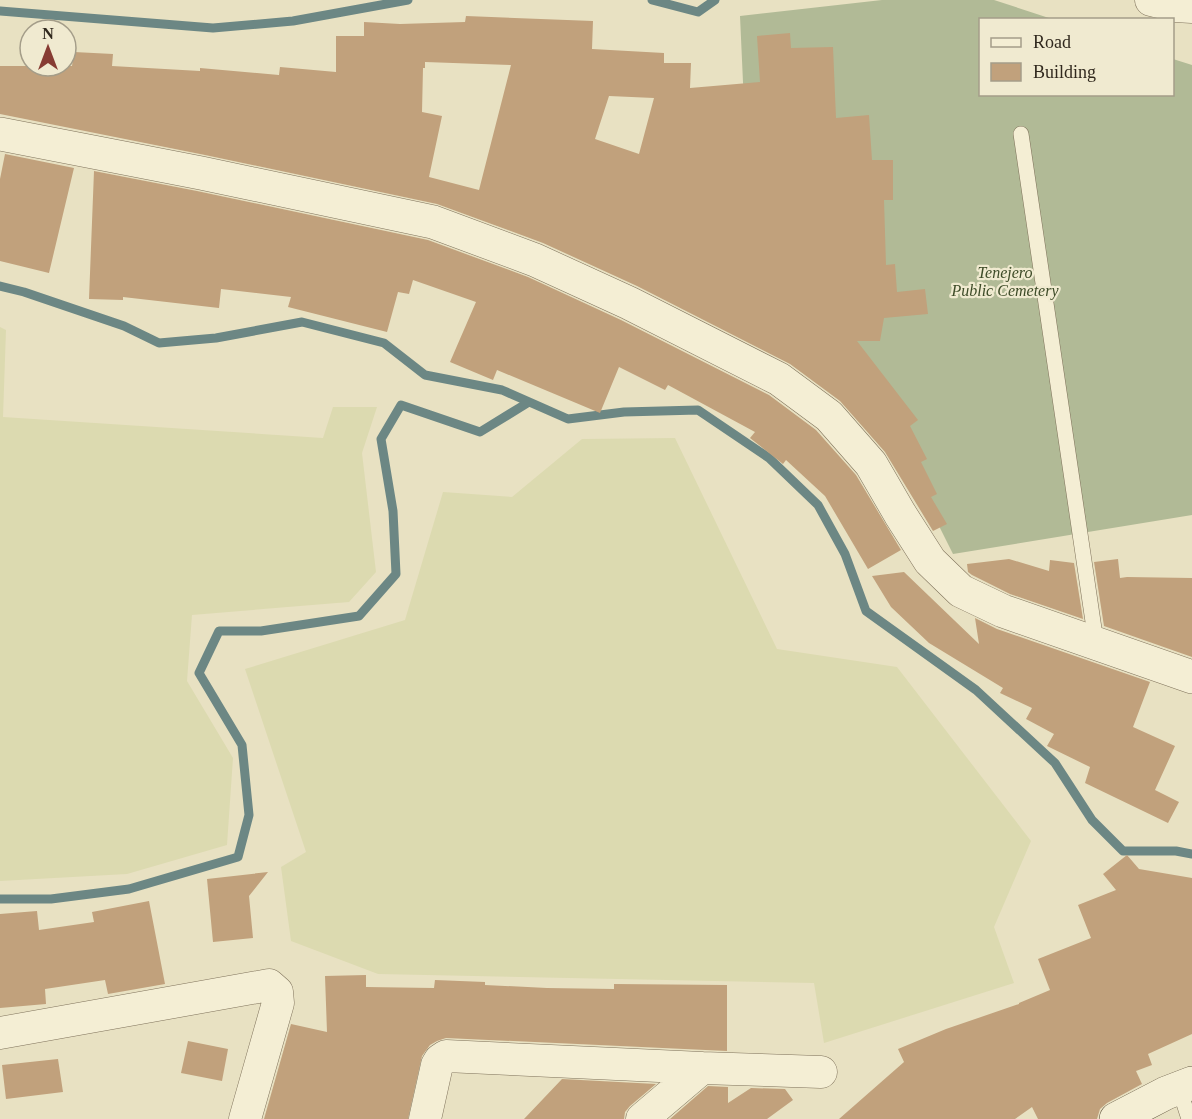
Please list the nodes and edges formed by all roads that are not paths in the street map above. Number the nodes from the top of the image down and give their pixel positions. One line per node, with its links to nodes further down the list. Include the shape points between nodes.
1 (1152, 0): 2 (street)
2 (1192, 7)
3 (0, 134): 5 (street, via 433,222 535,260 630,303 779,379 829,416 871,464 930,561 961,591 1003,611)
4 (1020, 134): 5 (lane)
5 (1096, 642): 6 (street)
6 (1192, 677)
7 (0, 1034): 11 (street, via 269,985 277,992 278,1003)
8 (702, 1068): 9 (street); 12 (street, via 446,1056 437,1065); 13 (street)
9 (821, 1072)
10 (1186, 1085): 14 (street); 15 (lane)
11 (245, 1119)
12 (425, 1119)
13 (642, 1119)
14 (1116, 1119)
15 (1189, 1119)

